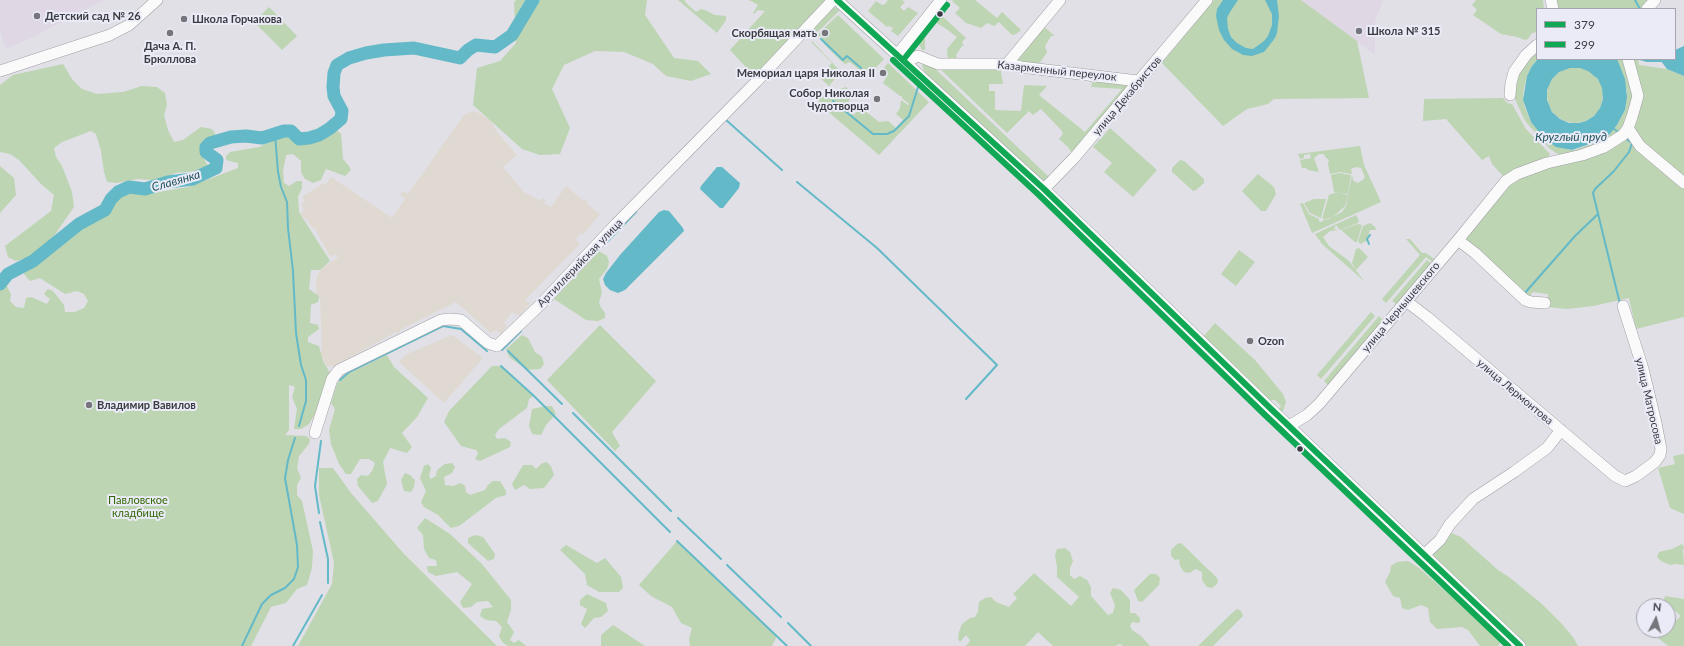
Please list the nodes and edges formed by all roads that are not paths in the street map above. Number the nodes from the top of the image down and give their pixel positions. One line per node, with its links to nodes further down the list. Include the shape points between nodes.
1 (157, 0): 13 (street, via 129,25 110,35)
2 (833, 0): 25 (street, Артиллерийская улица, via 541,304 497,346 488,343 461,320 441,320 339,370 332,379)
3 (837, 0): 10 (street)
4 (941, 0): 10 (street)
5 (1060, 0): 12 (street)
6 (1207, 0): 14 (street, улица Декабристов)
7 (1655, 0): 8 (street)
8 (1648, 8)
9 (1536, 46): 15 (street, via 1514,72)
10 (902, 58): 12 (street, Казарменный переулок, via 918,56 938,64); 18 (street)
11 (1628, 60): 16 (street, via 1638,96)
12 (1007, 64): 14 (street, Казарменный переулок)
13 (0, 71)
14 (1138, 81): 18 (street, улица Декабристов, via 1074,158)
15 (1510, 95)
16 (1628, 128): 17 (street, via 1640,146); 19 (street, улица Чернышевского, via 1617,140 1604,147 1547,163 1506,181)
17 (1684, 183)
18 (1044, 189): 23 (street)
19 (1458, 240): 20 (street, улица Чернышевского); 21 (street, via 1525,300)
20 (1406, 301): 23 (street, улица Чернышевского, via 1319,404 1308,415); 24 (street, улица Лермонтова)
21 (1545, 303)
22 (1623, 306): 26 (street, улица Матросова, via 1642,369 1661,449 1655,462)
23 (1289, 426): 27 (street)
24 (1560, 430): 26 (street, улица Лермонтова, via 1614,476); 27 (street, via 1546,448 1473,498 1450,524 1440,540)
25 (315, 433)
26 (1625, 481)
27 (1424, 555): 28 (street)
28 (1520, 646)

